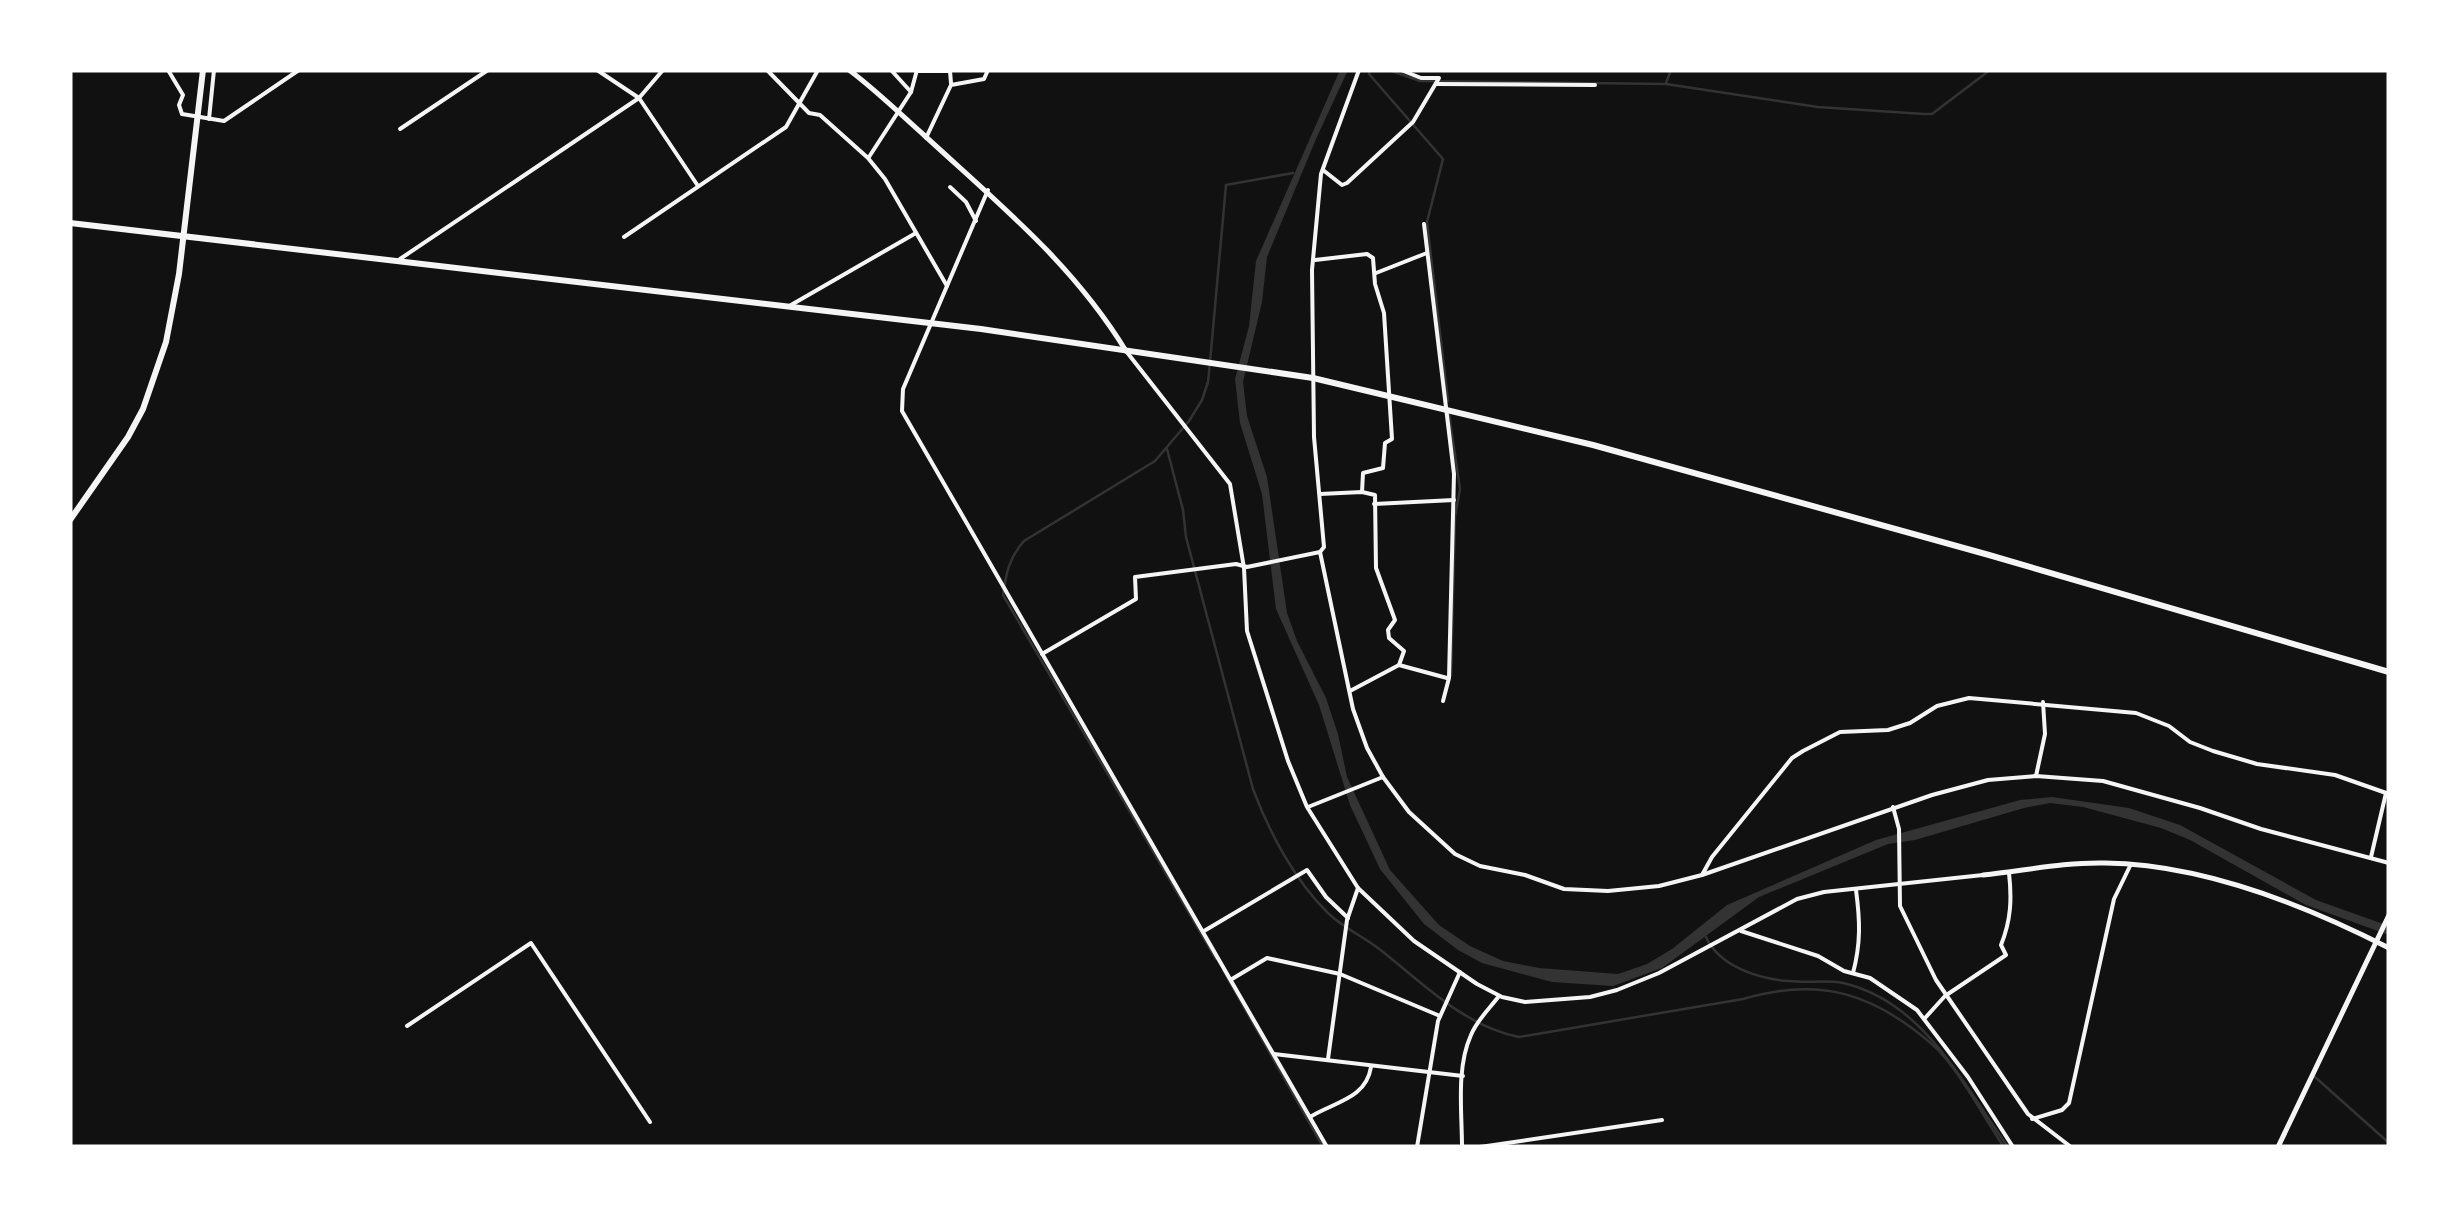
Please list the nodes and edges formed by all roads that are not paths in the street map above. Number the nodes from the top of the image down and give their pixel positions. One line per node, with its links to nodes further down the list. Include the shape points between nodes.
1 (168, 70): 24 (street, via 183,95 182,114)
2 (203, 70): 24 (main road)
3 (214, 70): 25 (street)
4 (299, 70): 25 (street, via 224,120)
5 (488, 70): 26 (street)
6 (596, 70): 21 (street)
7 (662, 70): 21 (street)
8 (767, 70): 22 (street)
9 (818, 70): 22 (street)
10 (849, 70): 23 (street)
11 (891, 70): 20 (street)
12 (950, 70): 16 (street); 18 (street)
13 (988, 70): 18 (street, via 984,78)
14 (1359, 70): 29 (street)
15 (1401, 70): 17 (street, via 1438,78)
16 (917, 71): 20 (street)
17 (1436, 84): 19 (street); 29 (street, via 1413,122 1347,183 1342,186)
18 (951, 85): 27 (street)
19 (1594, 86)
20 (911, 92): 23 (street)
21 (639, 98): 30 (street); 41 (street)
22 (801, 105): 28 (street); 30 (street, via 786,127)
23 (898, 111): 27 (street); 28 (street)
24 (198, 118): 25 (street); 38 (main road)
25 (208, 119)
26 (400, 130)
27 (926, 138): 32 (street)
28 (868, 158): 36 (street)
29 (1323, 170): 40 (street)
30 (698, 186): 37 (street)
31 (950, 187): 33 (street)
32 (988, 190): 33 (street); 46 (street, via 1066,269)
33 (976, 221): 43 (street)
34 (70, 223): 38 (main road)
35 (1424, 224): 39 (street)
36 (916, 233): 43 (street); 44 (street)
37 (624, 237)
38 (183, 238): 41 (main road); 54 (main road, via 171,324 143,409)
39 (1427, 252): 42 (street); 49 (street)
40 (1313, 260): 42 (street, via 1368,254); 47 (street)
41 (396, 262): 44 (main road)
42 (1374, 274): 48 (street, via 1384,313)
43 (948, 286): 45 (street)
44 (787, 308): 45 (main road)
45 (931, 325): 46 (main road); 57 (street, via 903,390 902,411)
46 (1126, 351): 47 (main road); 56 (street, via 1226,477)
47 (1312, 378): 48 (main road); 51 (street)
48 (1388, 396): 49 (main road); 50 (street, via 1392,438 1385,443 1383,468 1363,474)
49 (1447, 408): 52 (street); 59 (main road)
50 (1362, 492): 51 (street); 53 (street, via 1374,495)
51 (1320, 494): 55 (street)
52 (1454, 500): 53 (street); 60 (street)
53 (1374, 504): 58 (street, via 1376,568 1394,614 1388,638 1404,652)
54 (70, 520)
55 (1320, 552): 56 (street); 61 (street)
56 (1244, 568): 57 (street, via 1135,577 1136,599); 68 (street, via 1252,651)
57 (1042, 654): 80 (street)
58 (1399, 665): 60 (street); 61 (street)
59 (2389, 672)
60 (1449, 678): 62 (street)
61 (1350, 691): 64 (street)
62 (1442, 701)
63 (2043, 702): 65 (street, via 2046,734); 66 (street, via 2136,713 2212,751 2336,775); 73 (street, via 1957,699 1888,730 1848,731 1816,744 1792,758)
64 (1383, 776): 68 (street); 73 (street, via 1435,839 1480,866 1575,890 1660,886)
65 (2036, 776): 67 (street, via 1988,780); 69 (street, via 2103,781)
66 (2387, 794): 69 (street)
67 (1893, 806): 73 (street); 75 (street)
68 (1307, 807): 76 (street)
69 (2371, 857): 70 (street)
70 (2389, 863)
71 (2131, 864): 72 (street); 82 (street, via 2265,896); 99 (street, via 2114,899 2069,1103)
72 (2010, 872): 74 (street); 89 (street, via 2012,902 2001,944 2006,955)
73 (1702, 875)
74 (1983, 876): 75 (street)
75 (1899, 884): 77 (street); 89 (street, via 1903,915)
76 (1358, 888): 79 (street); 84 (street, via 1414,941)
77 (1856, 889): 81 (street, via 1797,899); 85 (street, via 1861,928)
78 (2389, 914): 82 (street)
79 (1348, 918): 80 (street, via 1307,870); 86 (street)
80 (1204, 931): 87 (street)
81 (1741, 931): 85 (street); 88 (street, via 1617,990 1555,1001)
82 (2377, 939): 83 (street); 108 (street)
83 (2389, 948)
84 (1460, 972): 88 (street); 90 (street)
85 (1853, 973): 91 (street)
86 (1340, 974): 87 (street, via 1267,958); 90 (street); 94 (street)
87 (1232, 979): 93 (street)
88 (1500, 996): 97 (street, via 1472,1033)
89 (1945, 996): 91 (street); 99 (street)
90 (1440, 1016): 96 (street)
91 (1925, 1018): 106 (street)
92 (407, 1026): 101 (street, via 531,943)
93 (1272, 1053): 94 (street); 98 (street)
94 (1328, 1060): 95 (street)
95 (1372, 1065): 96 (street); 98 (street, via 1361,1091)
96 (1427, 1072): 97 (street); 103 (street)
97 (1463, 1076): 104 (street)
98 (1310, 1118): 102 (street)
99 (2032, 1119): 107 (street)
100 (1662, 1120): 105 (street)
101 (650, 1122)
102 (1327, 1147)
103 (1417, 1147)
104 (1462, 1147)
105 (1480, 1147)
106 (2014, 1147)
107 (2071, 1147)
108 (2278, 1147)

